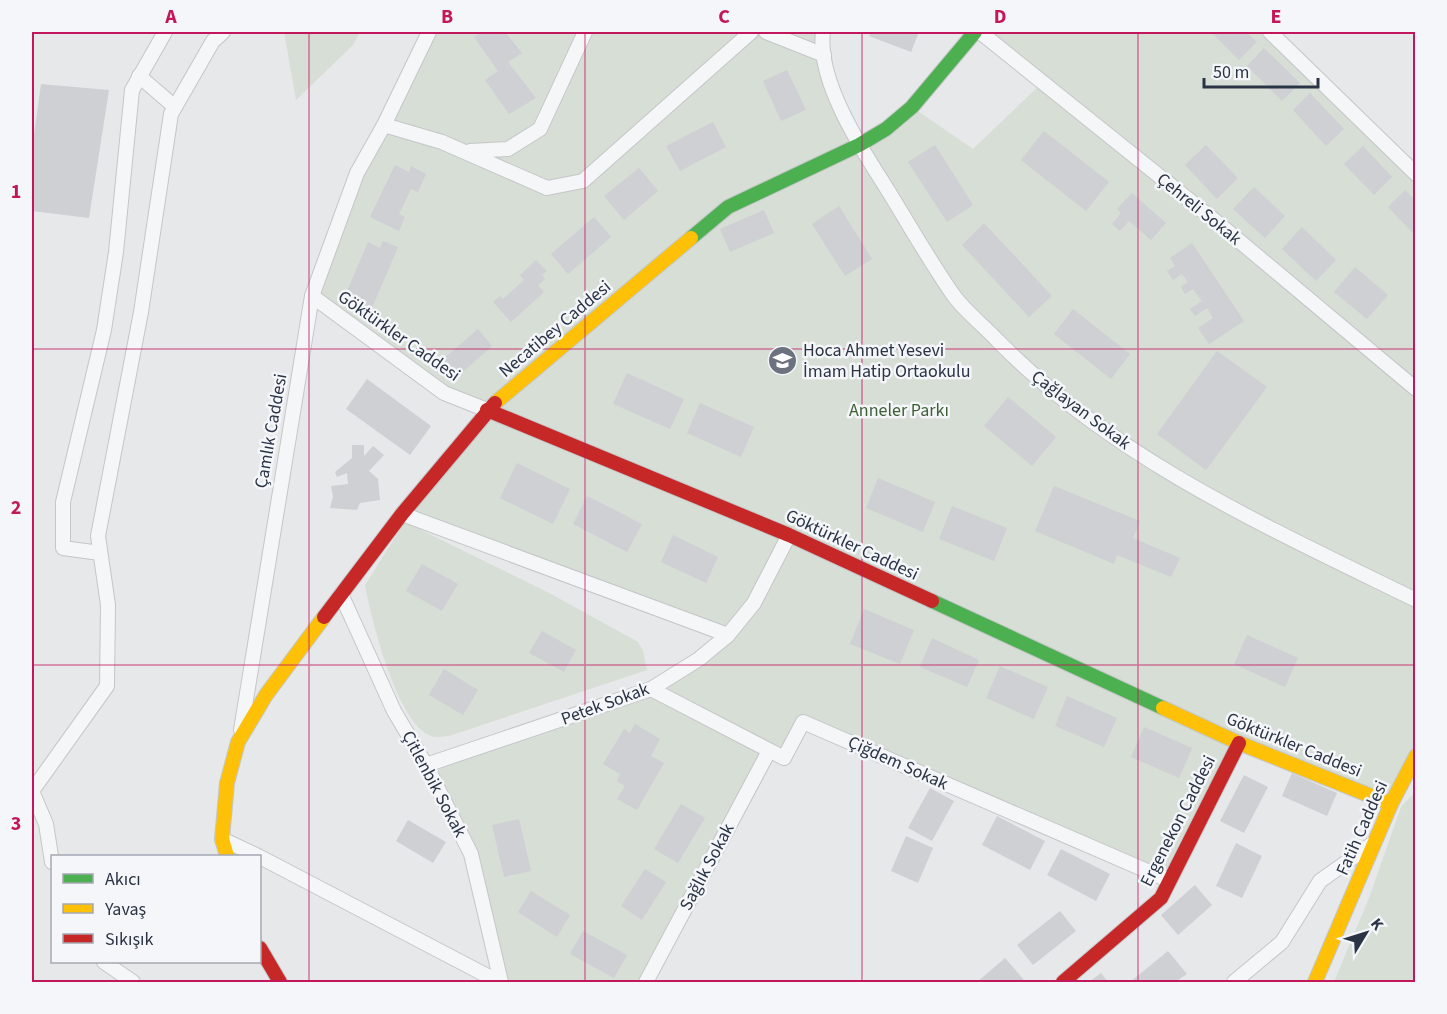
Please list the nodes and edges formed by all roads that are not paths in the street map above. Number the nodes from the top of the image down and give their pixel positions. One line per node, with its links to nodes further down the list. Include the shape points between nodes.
1 (165, 32): 12 (street)
2 (223, 32): 13 (street, via 213,41)
3 (429, 32): 14 (street, Çamlık Caddesi)
4 (585, 32): 15 (street, via 540,129 508,149 473,153)
5 (751, 32): 15 (street, via 583,181 547,188)
6 (766, 32): 11 (street)
7 (823, 32): 11 (street, Çağlayan Sokak)
8 (975, 32): 16 (street, Necatibey Caddesi, via 912,108)
9 (980, 32): 19 (street, Çehreli Sokak)
10 (1270, 32): 17 (street)
11 (824, 55): 16 (street, Çağlayan Sokak, via 839,105)
12 (139, 76): 13 (street); 23 (street, via 132,90 117,252 104,330 63,502 63,548)
13 (175, 107): 23 (street, via 98,536)
14 (384, 125): 15 (street); 18 (street, Çamlık Caddesi, via 357,173)
15 (442, 142)
16 (859, 145): 20 (street, Necatibey Caddesi, via 728,207); 25 (street, Çağlayan Sokak, via 955,297 1023,366 1108,435 1247,518)
17 (1416, 174)
18 (312, 296): 20 (street, Göktürkler Caddesi, via 444,393); 28 (street, Çamlık Caddesi)
19 (1416, 389)
20 (487, 410): 21 (street, Necatibey Caddesi); 22 (street, Göktürkler Caddesi)
21 (402, 514): 24 (street, Necatibey Caddesi); 26 (street)
22 (789, 535): 26 (street, Petek Sokak, via 754,603); 29 (street, Göktürkler Caddesi)
23 (100, 553): 33 (street, via 108,605 107,686)
24 (341, 594): 28 (street, Necatibey Caddesi, via 266,695); 32 (street, Çitlenbik Sokak, via 393,711)
25 (1416, 600)
26 (728, 635): 27 (street, Petek Sokak)
27 (651, 689): 30 (street); 32 (street, Petek Sokak)
28 (238, 742): 35 (street, Çamlık Caddesi, via 227,783)
29 (1239, 743): 34 (street, Göktürkler Caddesi); 41 (street, Ergenekon Caddesi)
30 (769, 751): 41 (street, Çiğdem Sokak, via 784,758 803,722); 47 (street, Sağlık Sokak)
31 (1416, 756): 34 (street, Fatih Caddesi)
32 (426, 765): 46 (street, Çitlenbik Sokak, via 471,854)
33 (32, 791): 39 (street, via 46,824)
34 (1391, 804): 36 (street, Fatih Caddesi)
35 (222, 839): 37 (street, Çamlık Caddesi); 38 (street)
36 (1374, 843): 49 (street, via 1320,881 1282,942); 50 (street, Fatih Caddesi)
37 (227, 855)
38 (255, 855)
39 (51, 856)
40 (261, 858): 46 (street)
41 (1168, 880): 48 (street, Ergenekon Caddesi, via 1161,898)
42 (261, 950): 45 (street)
43 (105, 963): 44 (street)
44 (133, 982)
45 (280, 982)
46 (500, 982)
47 (646, 982)
48 (1064, 982)
49 (1234, 982)
50 (1315, 982)

